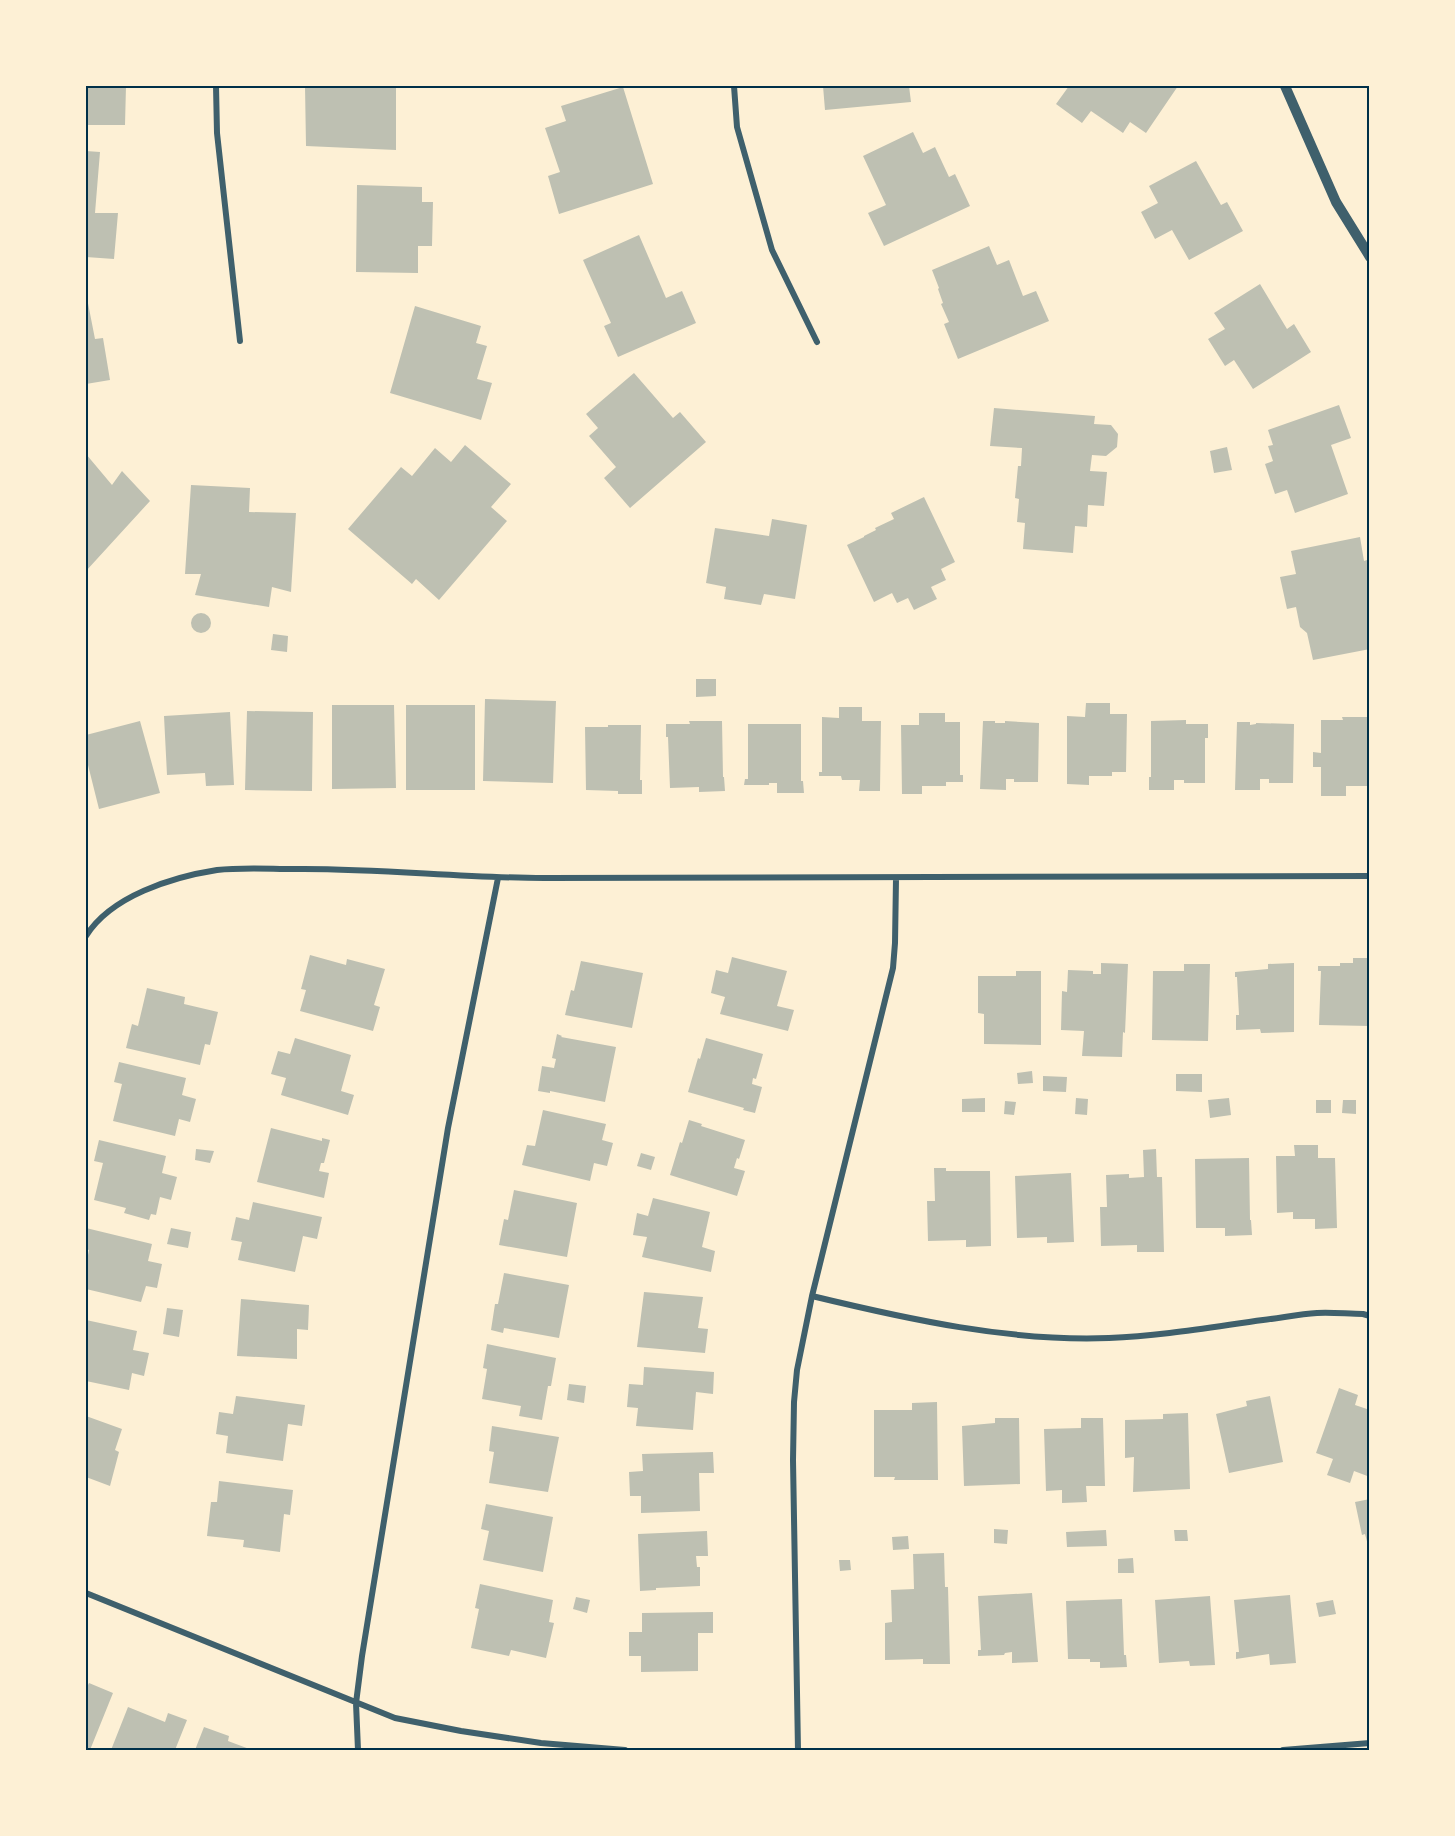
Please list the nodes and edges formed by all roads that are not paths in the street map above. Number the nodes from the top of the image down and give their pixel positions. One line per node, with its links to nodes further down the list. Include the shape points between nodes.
1 (216, 86): 5 (street, via 217,133)
2 (734, 86): 6 (street, via 737,127 772,250)
3 (1285, 86): 4 (street, via 1336,202)
4 (1370, 257)
5 (240, 341)
6 (818, 342)
7 (1370, 876): 9 (street)
8 (498, 878): 9 (street); 10 (street, via 339,869 219,870 176,878 128,899 107,912); 14 (street, via 448,1128)
9 (896, 879): 11 (street, via 893,968)
10 (86, 936)
11 (812, 1296): 12 (street, via 964,1328 1062,1339 1174,1333 1317,1313); 18 (street, via 794,1402)
12 (1370, 1316)
13 (86, 1593): 14 (street)
14 (356, 1703): 16 (street); 17 (street, via 395,1718 460,1731)
15 (1370, 1743): 19 (street)
16 (358, 1750)
17 (625, 1750)
18 (798, 1750)
19 (1284, 1750)

